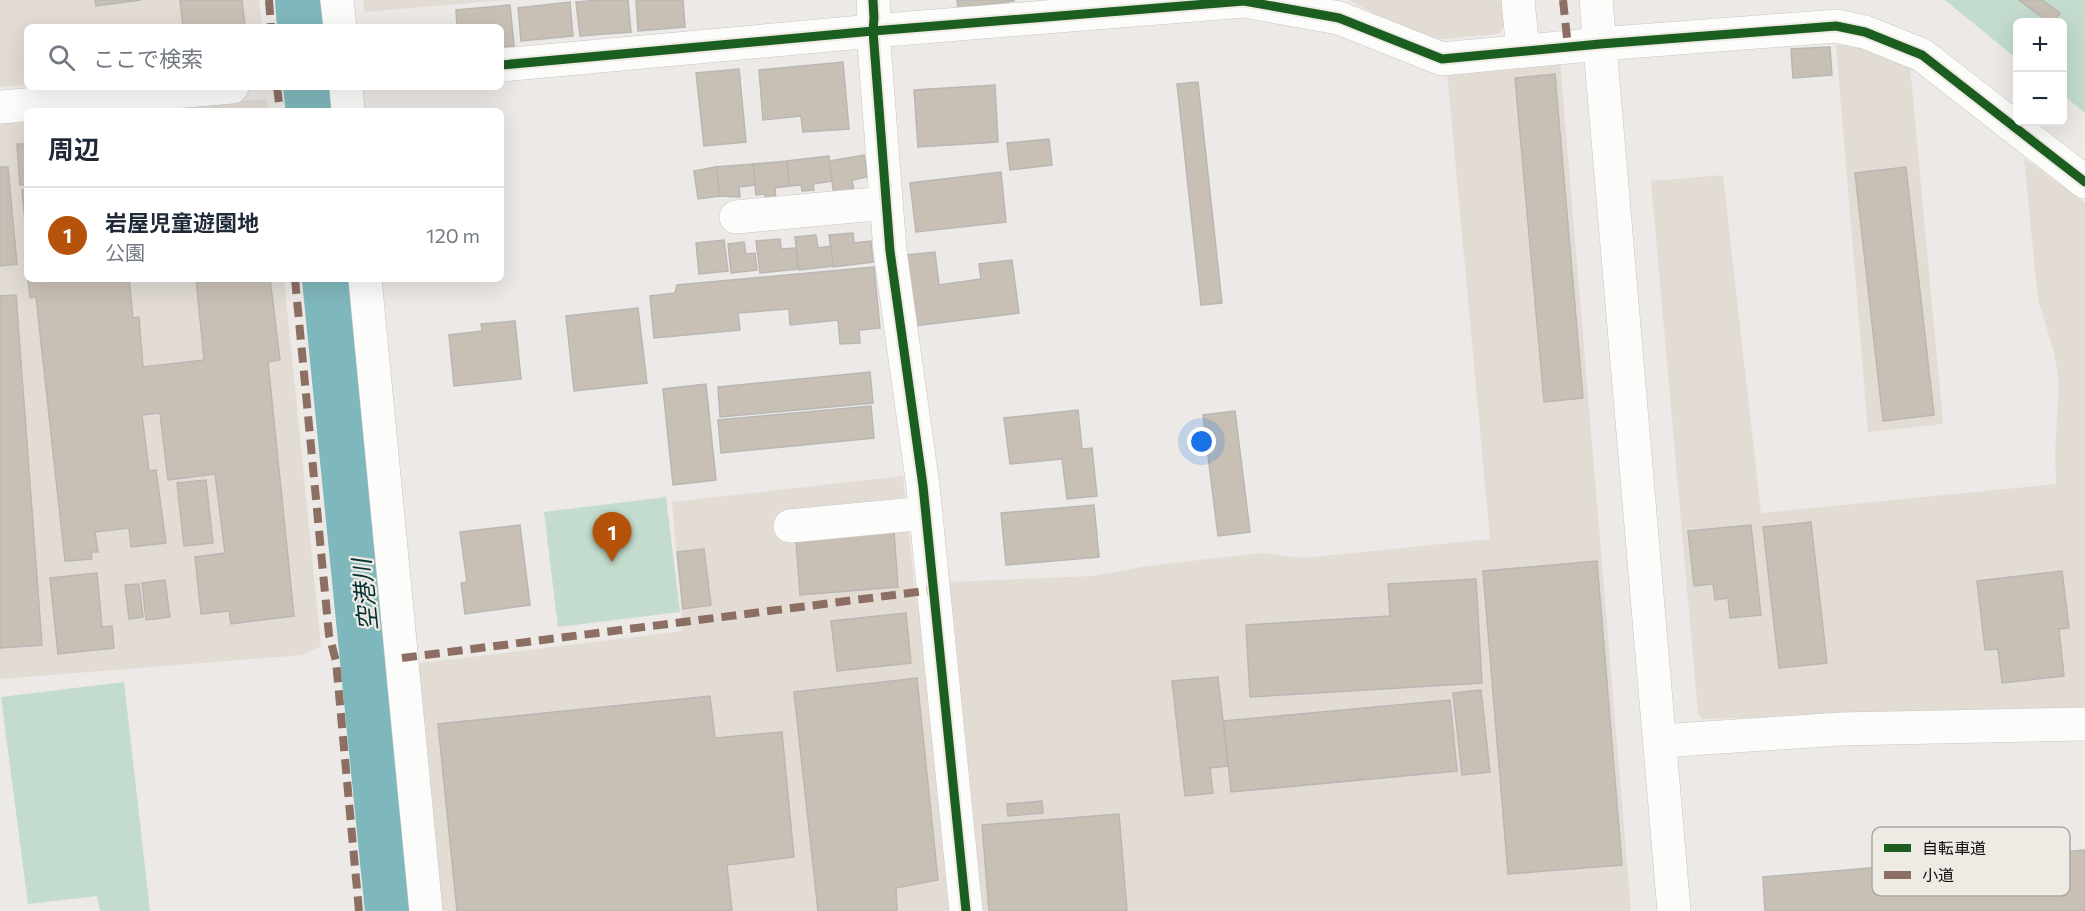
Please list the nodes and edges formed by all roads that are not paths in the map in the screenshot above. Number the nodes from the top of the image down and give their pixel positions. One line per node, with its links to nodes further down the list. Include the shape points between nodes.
1 (337, 0): 5 (street)
2 (1518, 0): 7 (street)
3 (1596, 0): 6 (street)
4 (873, 16): 7 (street, via 1244,1 1339,18 1442,59); 8 (street); 14 (street)
5 (340, 24)
6 (1599, 44): 7 (street); 13 (street, via 1836,26 1865,32 1922,55); 20 (street)
7 (1523, 51)
8 (504, 65)
9 (195, 90): 11 (street)
10 (346, 90): 12 (street)
11 (0, 106)
12 (348, 108)
13 (2085, 182)
14 (886, 203): 15 (street); 17 (street)
15 (736, 217)
16 (365, 282): 21 (street)
17 (926, 513): 18 (street); 22 (street)
18 (790, 526)
19 (2085, 724): 20 (street, via 1840,729)
20 (1660, 741): 23 (street)
21 (426, 911)
22 (966, 911)
23 (1674, 911)

